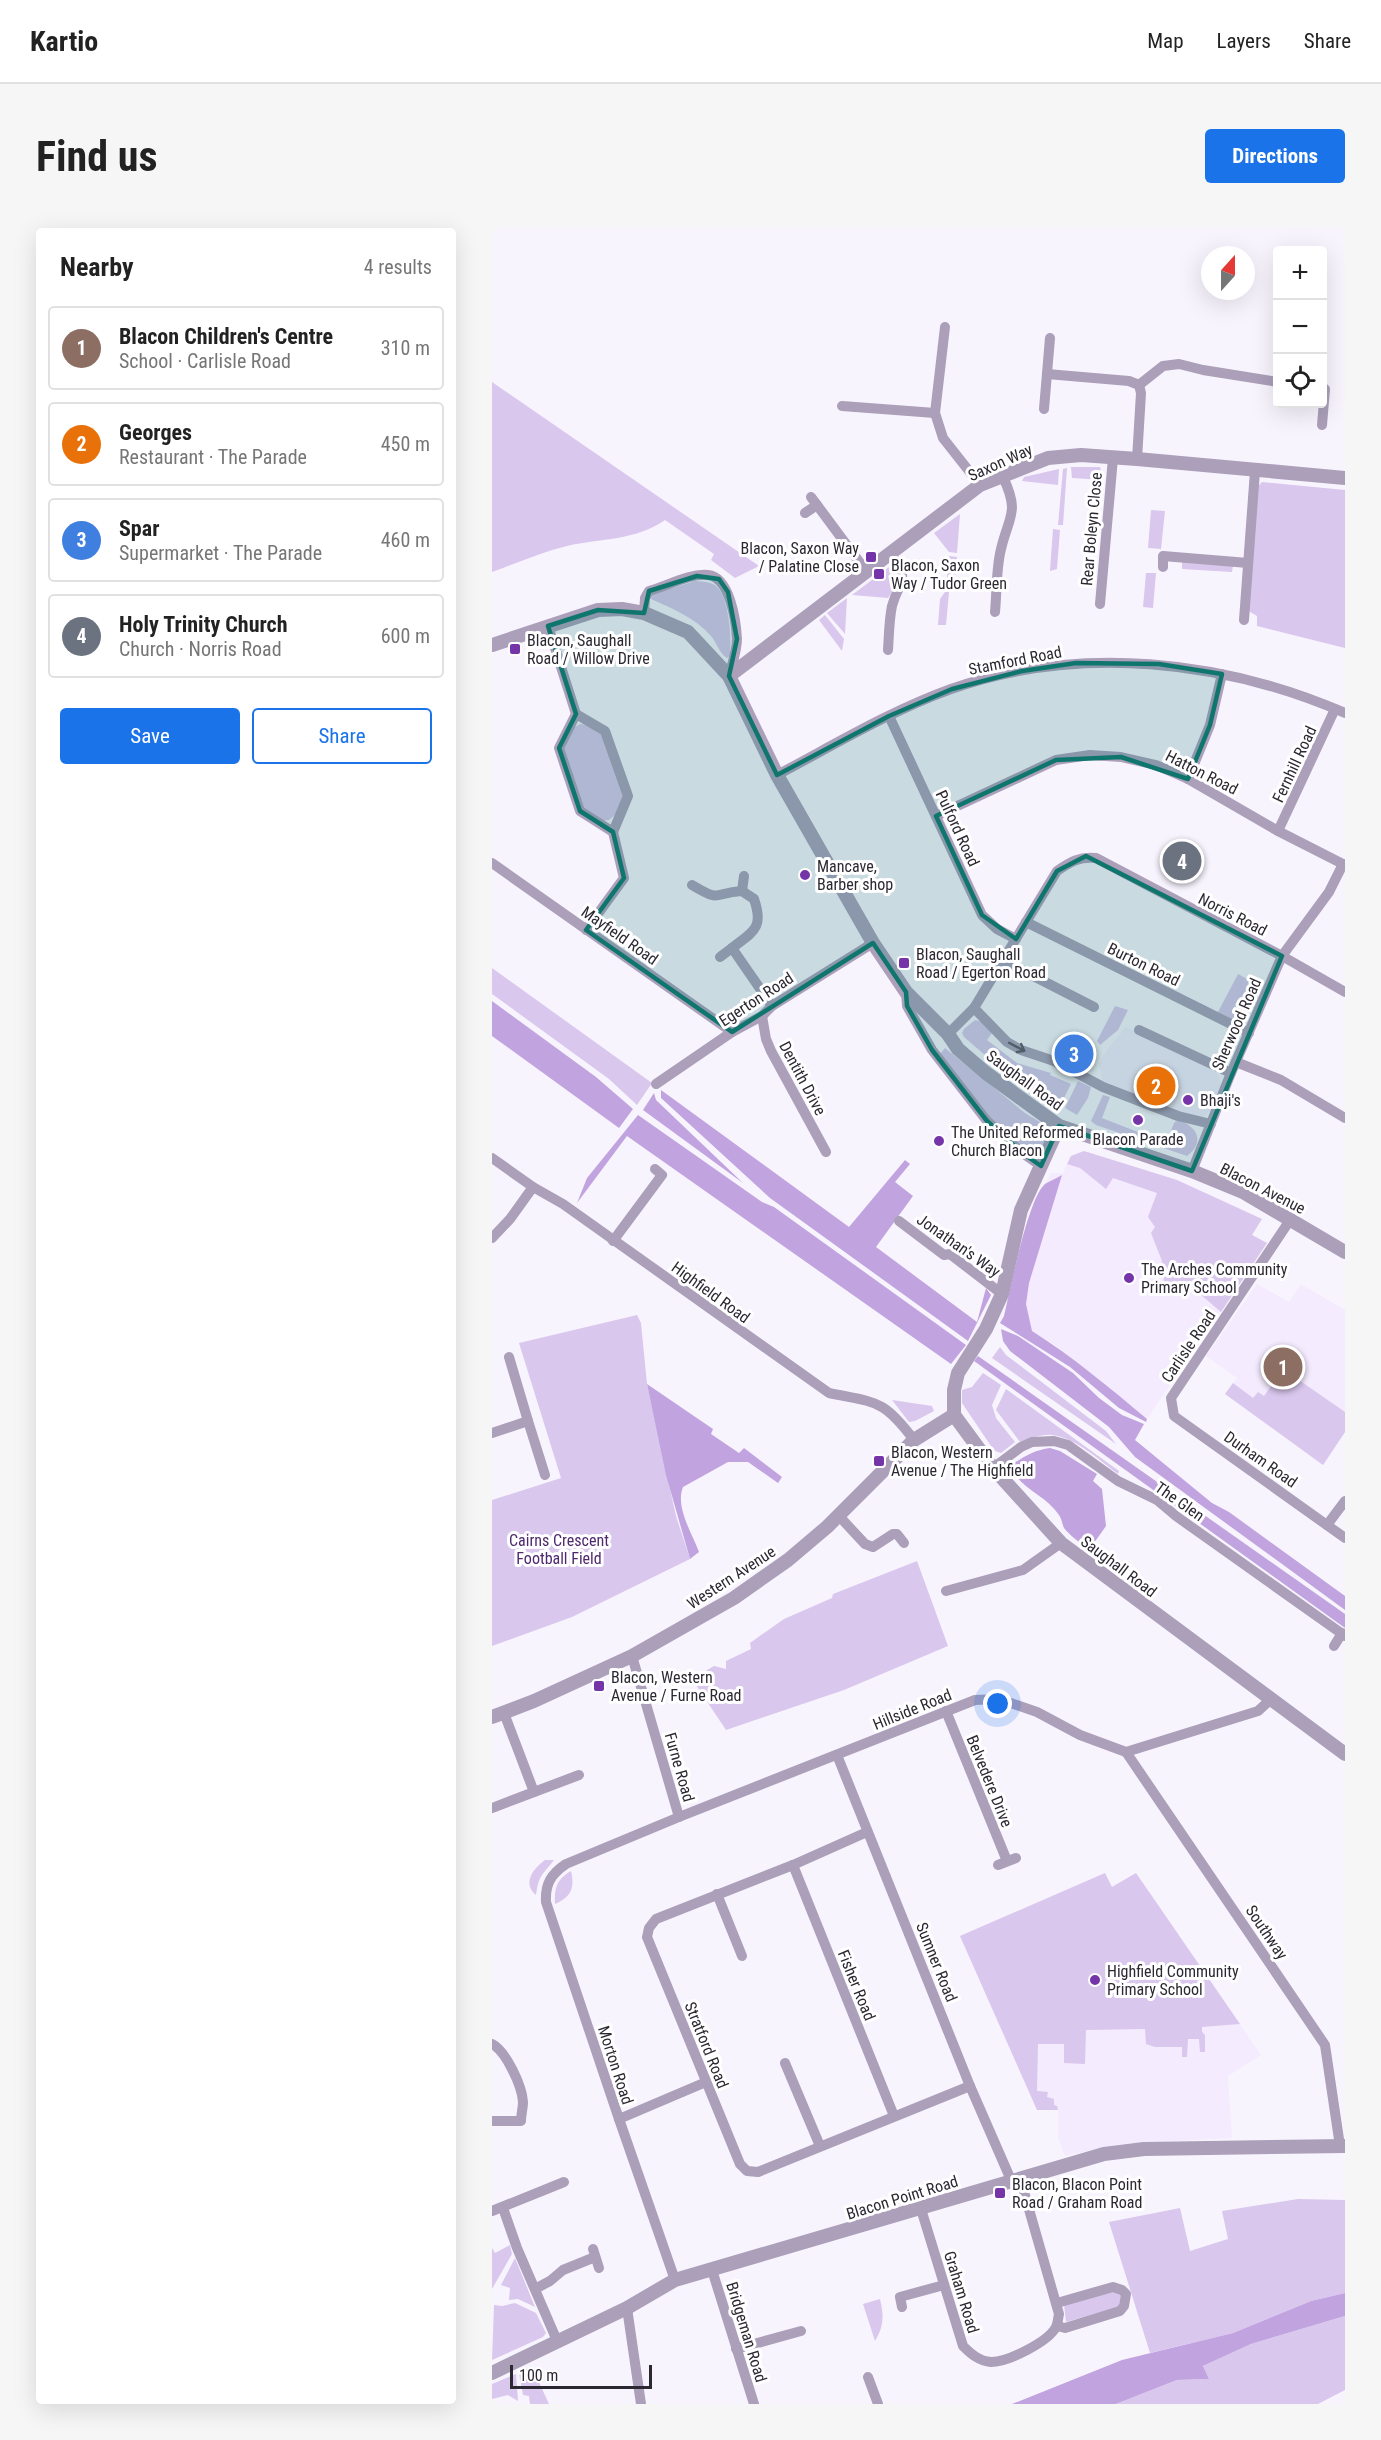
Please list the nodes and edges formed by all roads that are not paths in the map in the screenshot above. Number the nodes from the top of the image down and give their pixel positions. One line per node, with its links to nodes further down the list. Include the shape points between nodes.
1 (945, 327): 9 (street)
2 (1050, 338): 3 (street)
3 (1047, 374): 5 (street); 8 (street)
4 (1273, 381): 5 (street, via 1179,364 1163,366)
5 (1139, 385): 12 (street)
6 (1328, 389): 10 (street)
7 (842, 406): 9 (street, via 854,413)
8 (1044, 409)
9 (935, 413): 16 (street, via 943,438)
10 (1322, 425)
11 (1113, 458): 12 (street, Saxon Way); 14 (street, Saxon Way, via 1081,455 1048,459); 22 (street, Rear Boleyn Close)
12 (1137, 459): 13 (street, Saxon Way)
13 (1255, 471): 15 (street, Saxon Way); 19 (street)
14 (1003, 477): 16 (street, Saxon Way); 23 (street, via 1013,508 1000,550)
15 (1345, 478)
16 (980, 485): 18 (street, Saxon Way)
17 (805, 513): 21 (street, via 814,502)
18 (891, 554): 21 (street, Saxon Way); 27 (street, via 903,572 892,606)
19 (1248, 563): 20 (street, via 1164,555); 25 (street)
20 (1163, 567)
21 (866, 571): 30 (street, Saxon Way)
22 (1099, 604)
23 (992, 606)
24 (644, 612): 26 (street, Saughall Road, via 598,610); 30 (street, Saughall Road, via 688,633); 30 (street, via 649,591 697,576 719,579 729,592 737,639)
25 (1243, 620)
26 (548, 626): 28 (street, Saughall Road); 33 (street)
27 (892, 644)
28 (492, 645)
29 (1222, 674): 32 (street, Stamford Road, via 1274,687); 34 (street, Stamford Road, via 1159,664 1076,663 1022,671 952,689); 36 (street, via 1210,725)
30 (729, 676): 35 (street, Saughall Road)
31 (1345, 699): 32 (street, Fernhill Road)
32 (1340, 711): 38 (street, Fernhill Road)
33 (576, 714): 39 (street, via 605,731 627,796); 39 (street, via 559,748 562,758 580,811)
34 (889, 716): 35 (street, Stamford Road); 37 (street, Pulford Road)
35 (777, 775): 48 (street, Saughall Road)
36 (1188, 779): 37 (street, Hatton Road, via 1156,765 1090,755 1056,760); 38 (street, Hatton Road)
37 (936, 816): 47 (street, Pulford Road, via 982,915)
38 (1278, 831): 41 (street, Hatton Road)
39 (613, 832): 46 (street, via 624,878)
40 (492, 863): 46 (street, Mayfield Road)
41 (1344, 865): 50 (street, Sherwood Road)
42 (744, 876): 44 (street)
43 (692, 884): 44 (street, via 710,896)
44 (742, 891): 49 (street, via 754,900 759,921 756,930)
45 (1026, 922): 47 (street, Norris Road); 50 (street, Norris Road, via 1057,871 1086,856); 61 (street, Burton Road)
46 (586, 930): 60 (street, Mayfield Road)
47 (1016, 939): 52 (street, Norris Road)
48 (873, 943): 53 (street, Saughall Road); 55 (street, Egerton Road)
49 (732, 948): 51 (street); 55 (street)
50 (1282, 956): 54 (street, Norris Road); 61 (street, Sherwood Road)
51 (720, 957)
52 (1002, 960): 56 (street); 57 (street, Norris Road)
53 (906, 992): 62 (street, Saughall Road); 71 (street, via 907,1006 932,1050 987,1121)
54 (1345, 992)
55 (772, 1006): 58 (street, Egerton Road)
56 (1094, 1007)
57 (974, 1008): 62 (street, Norris Road); 67 (street, one-way to 67, via 1007,1042 1021,1050 1054,1061 1103,1087 1178,1116)
58 (762, 1016): 60 (street, Egerton Road); 69 (street, Dentith Drive, via 771,1051)
59 (1139, 1030): 64 (street)
60 (732, 1032): 65 (street, Egerton Road)
61 (1249, 1032): 63 (street, Sherwood Road)
62 (948, 1034): 68 (street, Saughall Road, via 958,1049 986,1073)
63 (1236, 1062): 64 (street, Sherwood Road); 66 (street, via 1281,1080)
64 (1231, 1073): 67 (street, Sherwood Road)
65 (656, 1084)
66 (1345, 1118)
67 (1211, 1124): 73 (street, Sherwood Road)
68 (1059, 1126): 71 (street, Saughall Road); 73 (street, Blacon Avenue)
69 (826, 1152)
70 (492, 1158): 74 (street, Highfield Road)
71 (1041, 1166): 80 (street, Saughall Road, via 1021,1210)
72 (655, 1169): 78 (street, via 662,1175)
73 (1192, 1172): 75 (street, Blacon Avenue, via 1243,1192)
74 (533, 1187): 77 (street); 78 (street, Highfield Road)
75 (1290, 1220): 79 (street, Blacon Avenue); 82 (street, Carlisle Road)
76 (899, 1221): 80 (street, Jonathan's Way)
77 (492, 1238)
78 (614, 1242): 86 (street, Highfield Road, via 829,1393 875,1402 888,1409)
79 (1345, 1252)
80 (1002, 1294): 83 (street, Saughall Road, via 986,1329 958,1373)
81 (509, 1357): 84 (street)
82 (1171, 1398): 91 (street, Durham Road, via 1174,1416)
83 (954, 1415): 86 (street, Western Avenue); 87 (street, Saughall Road)
84 (528, 1421): 85 (street); 88 (street)
85 (492, 1433)
86 (914, 1440): 90 (street, Western Avenue)
87 (993, 1468): 93 (street, Saughall Road); 96 (street, The Glen, via 1032,1442 1045,1440 1068,1445 1118,1481 1157,1500)
88 (545, 1475)
89 (1345, 1501): 91 (street)
90 (838, 1515): 94 (street, via 865,1544 873,1547 892,1534); 98 (street, Western Avenue, via 788,1560 734,1598)
91 (1327, 1525): 92 (street, Durham Road)
92 (1345, 1538)
93 (1061, 1542): 95 (street, via 1023,1570 949,1590); 99 (street, Saughall Road)
94 (904, 1543)
95 (956, 1600)
96 (1343, 1635): 97 (street, The Glen)
97 (1334, 1646)
98 (632, 1656): 101 (street, Western Avenue); 108 (street, Furne Road)
99 (1271, 1699): 102 (street, via 1258,1711); 103 (street, Saughall Road)
100 (946, 1711): 102 (street, Hillside Road, via 975,1700 999,1699); 104 (street, Hillside Road); 110 (street, Belvedere Drive)
101 (498, 1715): 106 (street)
102 (1126, 1752): 123 (street, Southway, via 1326,2045)
103 (1345, 1754)
104 (837, 1755): 108 (street, Hillside Road); 109 (street, Sumner Road)
105 (579, 1775): 106 (street)
106 (534, 1792): 107 (street)
107 (492, 1808)
108 (679, 1817): 111 (street, Hillside Road)
109 (867, 1832): 112 (street, Stratford Road); 118 (street, Sumner Road)
110 (1007, 1861)
111 (566, 1864): 120 (street, Morton Road, via 549,1881 546,1902)
112 (793, 1865): 113 (street, Stratford Road); 119 (street, Fisher Road)
113 (717, 1894): 114 (street); 117 (street, Stratford Road, via 656,1919 647,1937)
114 (742, 1956)
115 (492, 2044): 121 (street, via 517,2079 523,2102 521,2121)
116 (785, 2063): 122 (street)
117 (706, 2082): 120 (street); 122 (street, Stratford Road, via 740,2164 747,2171 758,2172)
118 (970, 2086): 119 (street, Stratford Road); 124 (street, Sumner Road)
119 (894, 2116): 122 (street, Stratford Road)
120 (619, 2120): 131 (street, Morton Road)
121 (492, 2121)
122 (820, 2146)
123 (1342, 2146): 124 (street, Blacon Point Road, via 1144,2149 1104,2154)
124 (1016, 2179): 127 (street, Blacon Point Road); 134 (street)
125 (564, 2182): 126 (street)
126 (503, 2208): 128 (street); 133 (street)
127 (921, 2209): 130 (street, Blacon Point Road); 132 (street, Graham Road)
128 (492, 2211)
129 (596, 2258): 133 (street, via 563,2270)
130 (712, 2270): 131 (street, Blacon Point Road); 140 (street, Bridgeman Road)
131 (675, 2280): 136 (street, Blacon Point Road)
132 (944, 2285): 135 (street, via 900,2297); 137 (street, Graham Road, via 963,2346 982,2360 1000,2361 1041,2343)
133 (535, 2289): 139 (street)
134 (1057, 2303): 137 (street); 137 (street, via 1113,2287 1122,2290 1126,2297 1120,2311 1065,2328)
135 (902, 2307)
136 (627, 2308): 139 (street, Blacon Point Road); 143 (street)
137 (1057, 2326)
138 (801, 2331): 140 (street)
139 (558, 2343): 141 (street, Blacon Point Road)
140 (736, 2349): 144 (street, Bridgeman Road)
141 (492, 2373)
142 (868, 2378): 145 (street)
143 (641, 2404)
144 (754, 2404)
145 (878, 2404)

